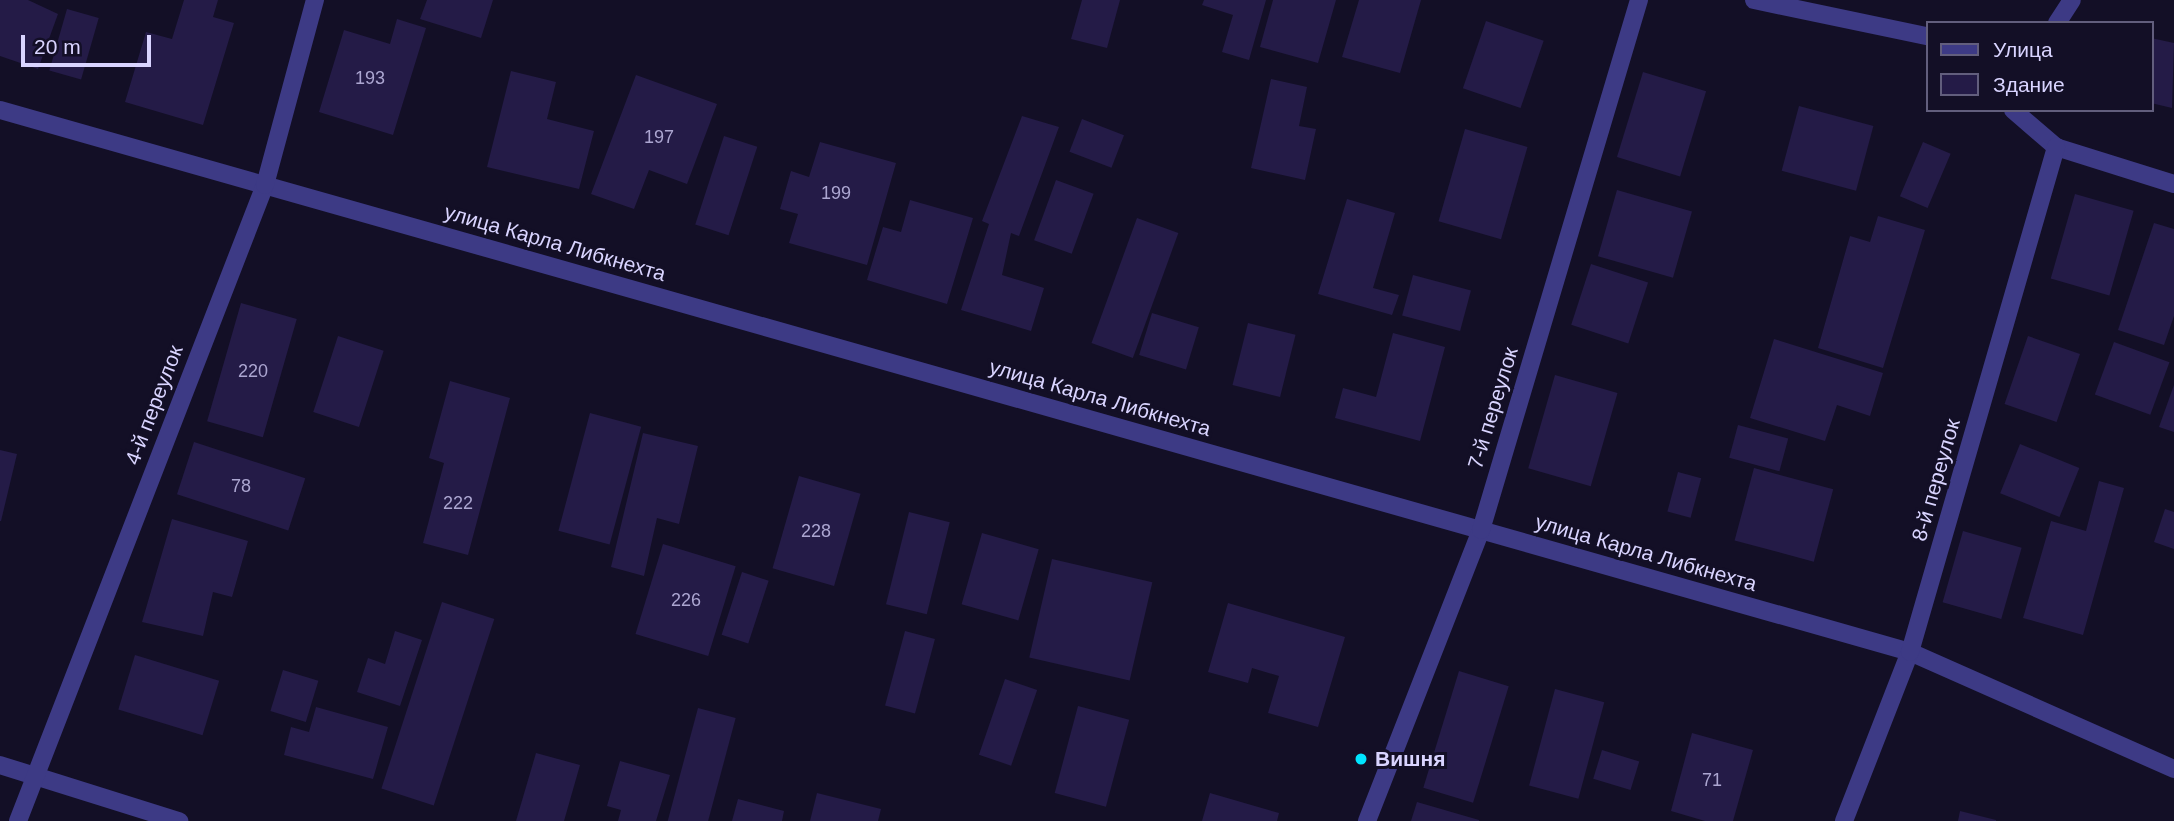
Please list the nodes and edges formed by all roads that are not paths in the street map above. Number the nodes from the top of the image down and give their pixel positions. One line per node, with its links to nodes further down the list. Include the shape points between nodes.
1 (315, 0): 11 (street, 4-й переулок)
2 (1639, 0): 12 (street, 7-й переулок)
3 (1754, 0): 6 (street)
4 (2072, 0): 5 (street)
5 (2058, 21)
6 (1926, 36)
7 (0, 110): 11 (street, улица Карла Либкнехта)
8 (2017, 112): 9 (street)
9 (2056, 147): 10 (street); 13 (street, 8-й переулок)
10 (2174, 184)
11 (265, 185): 12 (street, улица Карла Либкнехта); 16 (street, 4-й переулок)
12 (1481, 530): 13 (street, улица Карла Либкнехта); 19 (street, 7-й переулок)
13 (1910, 652): 15 (street, улица Карла Либкнехта); 20 (street, 8-й переулок)
14 (0, 765): 16 (street)
15 (2174, 769)
16 (33, 775): 17 (street, 4-й переулок); 18 (street)
17 (18, 821)
18 (179, 821)
19 (1367, 821)
20 (1844, 821)

